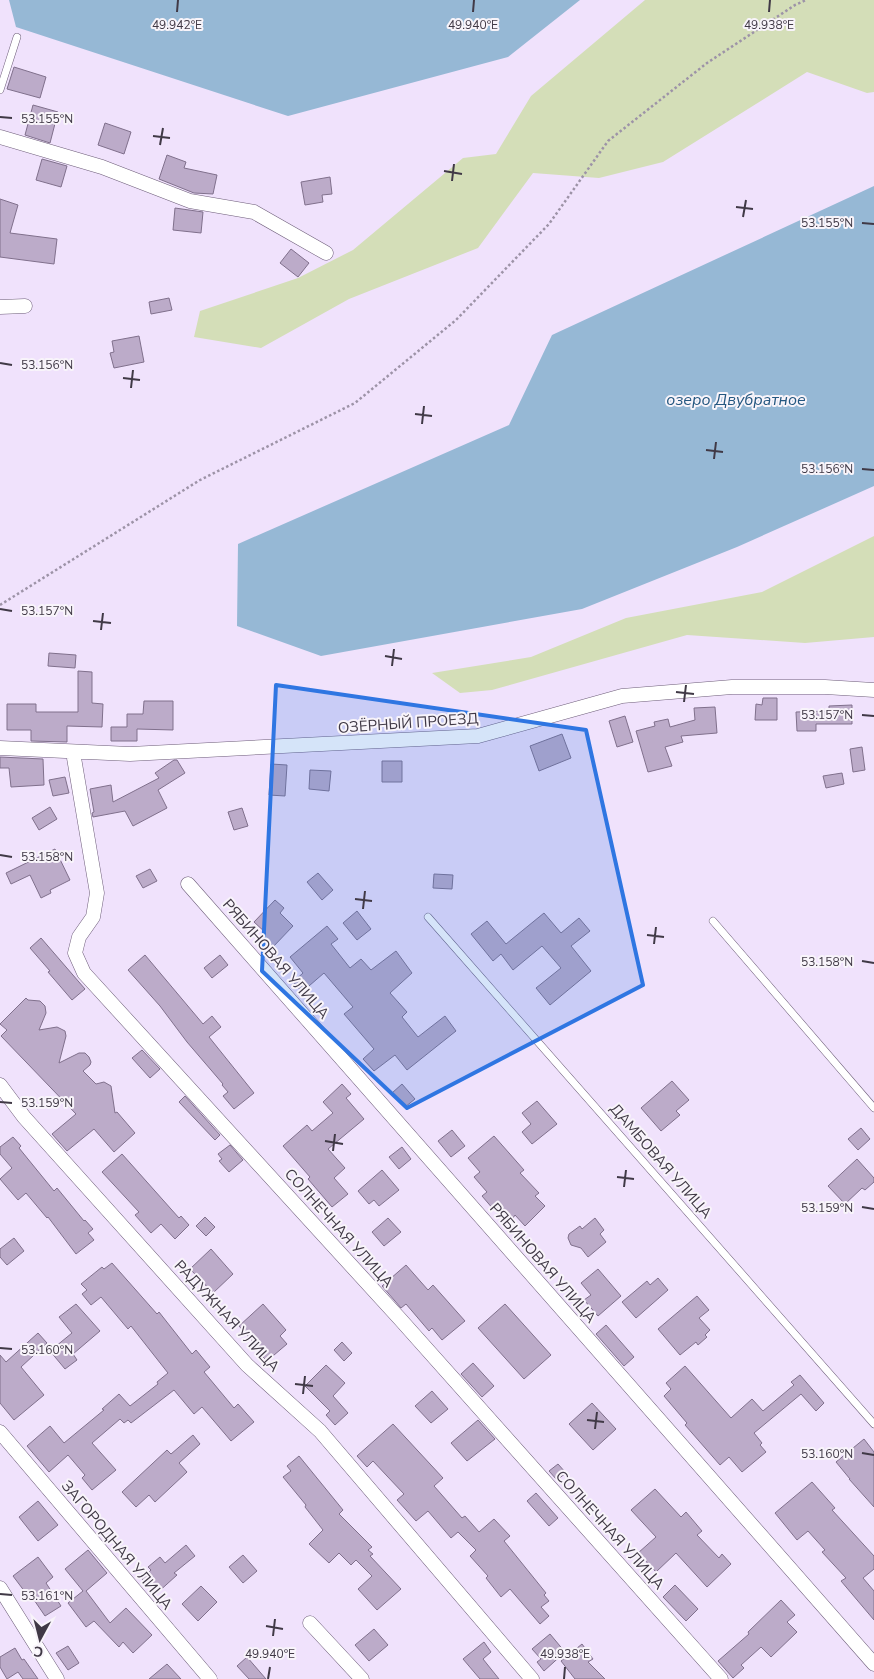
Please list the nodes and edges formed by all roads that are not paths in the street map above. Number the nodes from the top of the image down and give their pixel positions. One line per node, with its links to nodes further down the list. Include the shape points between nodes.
1 (18, 36): 2 (lane)
2 (0, 90)
3 (0, 137): 4 (street, via 102,167 190,201 254,212)
4 (326, 253)
5 (25, 306): 6 (street)
6 (0, 307)
7 (874, 690): 9 (street, ОЗЁРНЫЙ ПРОЕЗД, via 732,687 622,696 478,736 130,754)
8 (0, 748): 9 (street, ОЗЁРНЫЙ ПРОЕЗД)
9 (73, 752): 24 (street, СОЛНЕЧНАЯ УЛИЦА, via 96,893 93,918 79,937 75,953 84,972)
10 (188, 884): 19 (street, РЯБИНОВАЯ УЛИЦА)
11 (428, 917): 15 (lane, ДАМБОВАЯ УЛИЦА)
12 (713, 921): 14 (lane)
13 (0, 1084): 23 (street, РАДУЖНАЯ УЛИЦА, via 31,1125 247,1364 320,1431)
14 (874, 1108)
15 (874, 1424)
16 (0, 1432): 21 (street, ЗАГОРОДНАЯ УЛИЦА)
17 (0, 1588): 20 (street)
18 (310, 1623): 22 (street)
19 (874, 1664)
20 (57, 1679)
21 (210, 1679)
22 (362, 1679)
23 (532, 1679)
24 (722, 1679)

